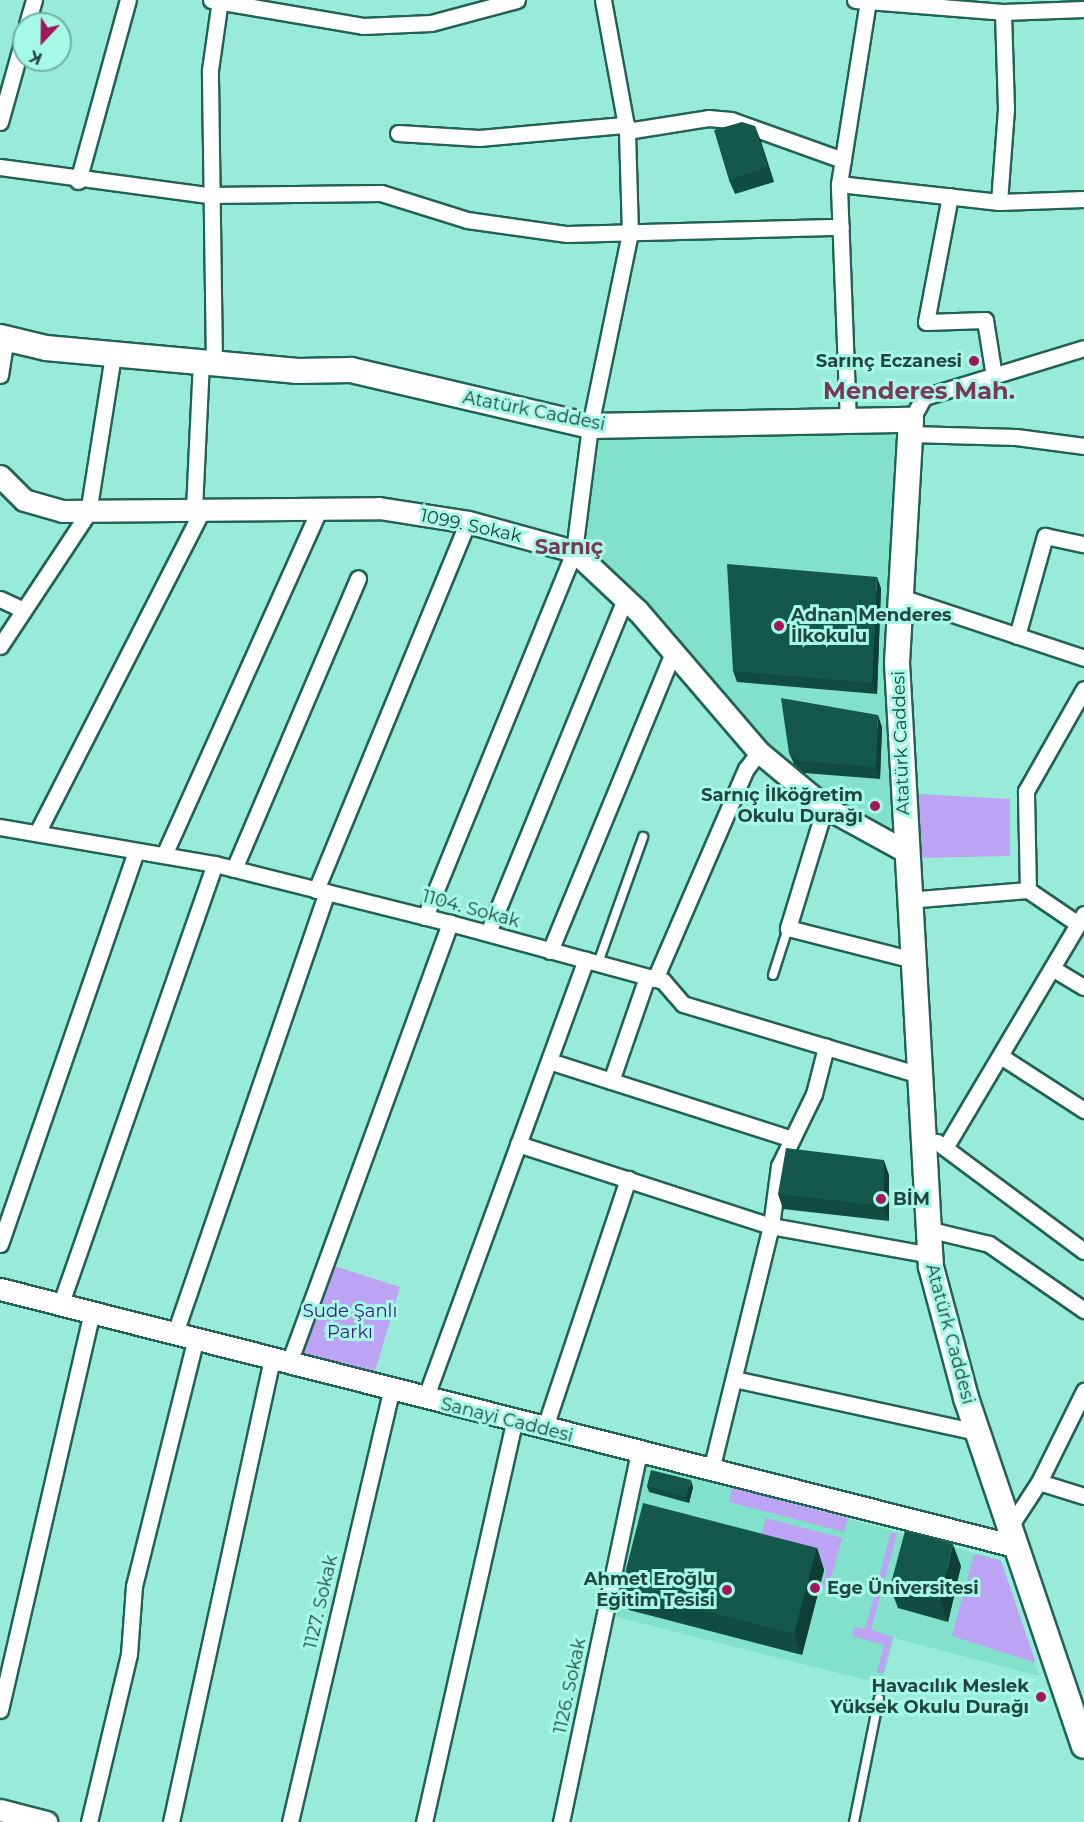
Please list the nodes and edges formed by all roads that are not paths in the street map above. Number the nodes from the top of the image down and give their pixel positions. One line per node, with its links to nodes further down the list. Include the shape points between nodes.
1 (128, 0): 14 (street)
2 (216, 0): 3 (street, via 363,26 431,23); 16 (street, via 210,70)
3 (517, 0)
4 (603, 0): 10 (street)
5 (864, 1): 7 (street); 12 (street)
6 (1084, 9): 7 (street)
7 (1003, 12): 19 (street, via 1006,109)
8 (14, 72): 9 (street)
9 (0, 122)
10 (627, 128): 11 (street, via 479,138); 12 (street, via 708,118 731,120); 21 (street)
11 (398, 133)
12 (843, 160): 15 (street)
13 (0, 167): 14 (street)
14 (78, 181): 16 (street)
15 (839, 184): 17 (street); 20 (street)
16 (208, 195): 21 (street, via 381,193 516,229); 25 (street)
17 (950, 196): 19 (street); 27 (street, via 926,322 985,320)
18 (1084, 199): 19 (street)
19 (999, 202)
20 (841, 227): 21 (street); 28 (street)
21 (630, 233): 29 (street)
22 (3, 337): 24 (main road, Atatürk Caddesi); 26 (street)
23 (1084, 348): 27 (street)
24 (113, 355): 25 (main road, Atatürk Caddesi); 35 (street)
25 (208, 363): 29 (main road, Atatürk Caddesi, via 351,370); 34 (street)
26 (0, 375)
27 (994, 376): 30 (street, via 924,397)
28 (848, 422): 29 (main road, Atatürk Caddesi); 30 (main road, Atatürk Caddesi)
29 (590, 426): 38 (street)
30 (910, 427): 31 (street); 40 (main road, Atatürk Caddesi)
31 (1084, 446)
32 (0, 476): 35 (street, 1099. Sokak, via 24,500)
33 (320, 508): 34 (street, 1099. Sokak); 36 (street, 1099. Sokak, via 379,508); 56 (street)
34 (198, 509): 35 (street, 1099. Sokak); 52 (street)
35 (88, 513): 43 (street)
36 (468, 522): 38 (street, 1099. Sokak); 60 (street)
37 (1084, 544): 44 (street, via 1045,536)
38 (574, 551): 42 (street, 1099. Sokak); 62 (street)
39 (358, 578): 58 (street)
40 (901, 597): 44 (street); 55 (main road, Atatürk Caddesi, via 897,663)
41 (0, 599): 43 (street)
42 (626, 599): 46 (street, 1099. Sokak); 66 (street)
43 (24, 610): 45 (street)
44 (1017, 636): 47 (street)
45 (0, 646)
46 (673, 652): 49 (street, 1099. Sokak); 67 (street)
47 (1084, 658)
48 (1084, 689): 59 (street, via 1026,791)
49 (759, 752): 50 (street, 1099. Sokak); 72 (street, via 746,769)
50 (825, 807): 55 (street, 1099. Sokak); 65 (street)
51 (0, 827): 52 (street, 1104. Sokak)
52 (37, 833): 54 (street, 1104. Sokak)
53 (643, 837): 69 (lane)
54 (136, 850): 56 (street, 1104. Sokak); 87 (street)
55 (905, 852): 61 (main road, Atatürk Caddesi)
56 (164, 855): 57 (street, 1104. Sokak)
57 (215, 864): 58 (street, 1104. Sokak); 91 (street)
58 (234, 869): 60 (street, 1104. Sokak)
59 (1028, 890): 61 (street); 63 (street)
60 (322, 891): 62 (street, 1104. Sokak); 94 (street)
61 (907, 900): 68 (main road, Atatürk Caddesi)
62 (425, 917): 64 (street, 1104. Sokak)
63 (1081, 919): 70 (street)
64 (450, 923): 66 (street, 1104. Sokak); 96 (street)
65 (788, 928): 68 (street); 71 (lane)
66 (488, 933): 67 (street, 1104. Sokak)
67 (550, 951): 69 (street, 1104. Sokak)
68 (910, 959): 77 (main road, Atatürk Caddesi)
69 (592, 962): 72 (street, 1104. Sokak); 76 (street)
70 (1052, 968): 73 (street); 75 (street)
71 (773, 975)
72 (651, 978): 74 (street, 1104. Sokak, via 683,1004); 78 (street)
73 (1084, 987)
74 (826, 1047): 77 (street, 1104. Sokak); 81 (street, via 814,1094)
75 (1002, 1057): 79 (street); 83 (street)
76 (549, 1061): 78 (street); 82 (street)
77 (916, 1074): 80 (main road, Atatürk Caddesi)
78 (611, 1081): 81 (street)
79 (1084, 1110)
80 (919, 1128): 83 (street); 86 (main road, Atatürk Caddesi)
81 (792, 1139): 85 (street, via 779,1166)
82 (518, 1144): 84 (street); 100 (street)
83 (945, 1148): 88 (street)
84 (628, 1179): 85 (street); 102 (street)
85 (771, 1226): 89 (street); 97 (street)
86 (927, 1228): 89 (main road, Atatürk Caddesi); 93 (street, via 989,1244)
87 (0, 1244)
88 (1084, 1251)
89 (930, 1255): 103 (main road, Atatürk Caddesi)
90 (0, 1288): 91 (street, Sanayi Caddesi)
91 (61, 1303): 92 (street, Sanayi Caddesi)
92 (92, 1310): 94 (street, Sanayi Caddesi); 110 (street)
93 (1084, 1310)
94 (175, 1333): 95 (street, Sanayi Caddesi)
95 (196, 1338): 96 (street, Sanayi Caddesi); 114 (street, via 134,1586 129,1654)
96 (281, 1361): 98 (street, Sanayi Caddesi); 115 (street)
97 (734, 1378): 103 (street); 105 (street)
98 (391, 1391): 100 (street, Sanayi Caddesi); 116 (street, 1127. Sokak)
99 (1084, 1391): 106 (street)
100 (425, 1399): 101 (street, Sanayi Caddesi)
101 (514, 1422): 102 (street, Sanayi Caddesi); 117 (street)
102 (544, 1430): 104 (street, Sanayi Caddesi)
103 (978, 1432): 108 (main road, Atatürk Caddesi)
104 (639, 1452): 105 (street, Sanayi Caddesi); 118 (street, 1126. Sokak)
105 (711, 1470): 108 (street, Sanayi Caddesi)
106 (1039, 1482): 107 (street); 108 (street)
107 (1084, 1496)
108 (1012, 1537): 111 (main road, Atatürk Caddesi)
109 (879, 1698): 119 (lane)
110 (0, 1710)
111 (1084, 1746)
112 (13, 1816): 113 (street)
113 (46, 1822)
114 (89, 1822)
115 (171, 1822)
116 (290, 1822)
117 (424, 1822)
118 (561, 1822)
119 (854, 1822)

